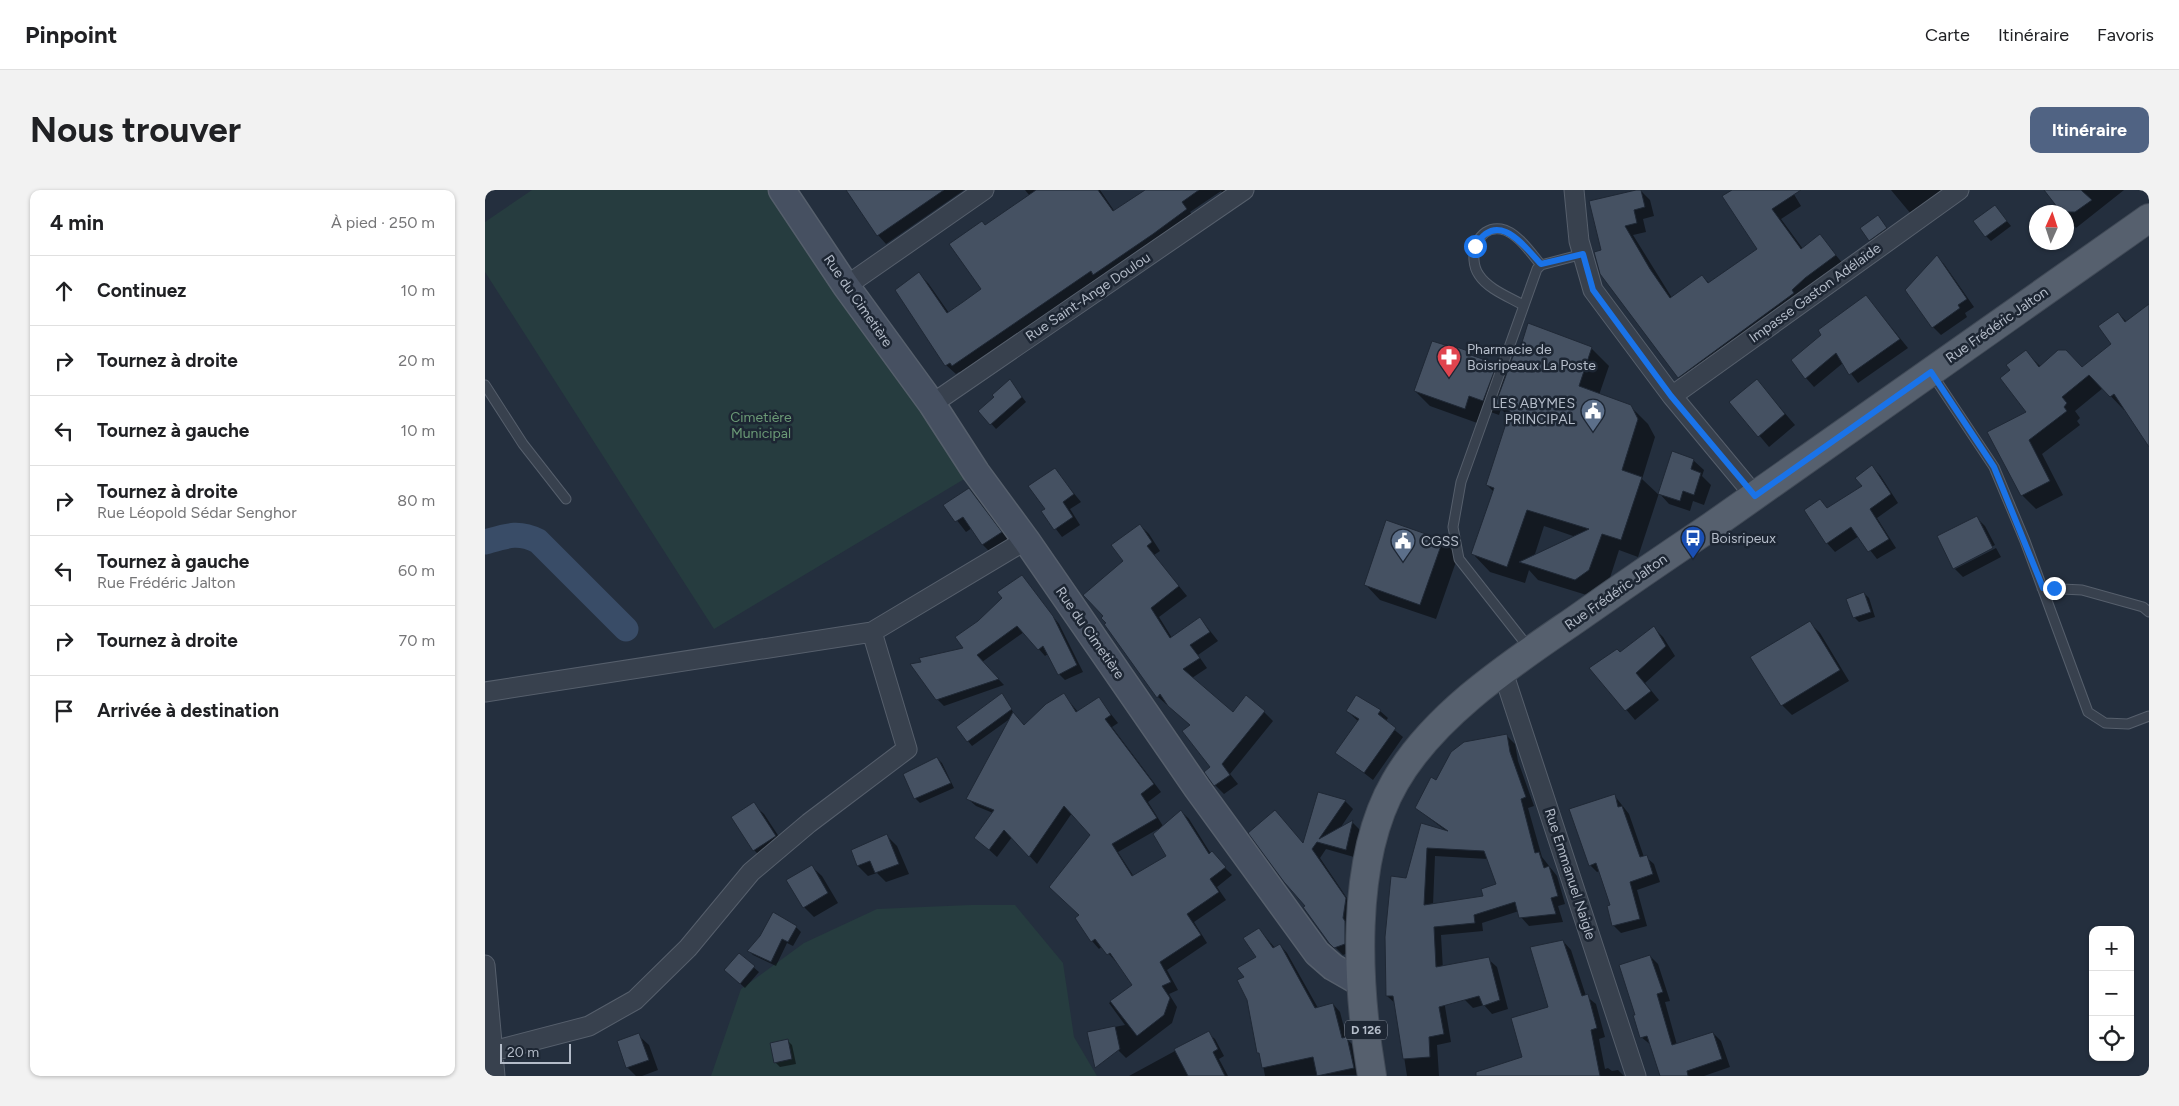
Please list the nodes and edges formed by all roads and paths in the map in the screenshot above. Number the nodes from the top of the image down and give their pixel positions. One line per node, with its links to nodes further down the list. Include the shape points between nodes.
1 (782, 190): 9 (street, Rue du Cimetière)
2 (984, 190): 9 (street)
3 (1245, 190): 14 (street, Rue Saint-Ange Doulou)
4 (1574, 190): 7 (street)
5 (1959, 190): 13 (street, Impasse Gaston Adélaïde)
6 (2149, 218): 11 (main road, Rue Frédéric Jalton)
7 (1583, 254): 8 (lane); 13 (street, via 1593,290)
8 (1541, 264): 10 (lane); 10 (lane, via 1514,235 1501,229 1481,236 1475,246 1478,274 1496,290)
9 (847, 286): 14 (street, Rue du Cimetière)
10 (1523, 305): 21 (lane, via 1461,482 1453,527 1459,559)
11 (1931, 372): 15 (main road, Rue Frédéric Jalton); 18 (lane, via 1994,467)
12 (485, 385): 16 (lane, via 523,444)
13 (1671, 396): 15 (street)
14 (932, 404): 17 (street, Rue du Cimetière)
15 (1755, 496): 21 (main road, Rue Frédéric Jalton)
16 (566, 499)
17 (1026, 540): 20 (street); 26 (street, Rue du Cimetière, via 1197,788 1317,953 1333,967)
18 (2043, 588): 19 (lane, via 2082,590 2143,607); 24 (lane, via 2088,712 2105,723 2128,724)
19 (2149, 612)
20 (872, 632): 23 (street); 27 (street, via 907,750 809,823 751,872 688,948 635,1000 589,1026)
21 (1531, 650): 22 (main road, Rue Frédéric Jalton)
22 (1503, 672): 26 (main road, Rue Frédéric Jalton, via 1446,719 1414,752 1394,783 1376,821 1364,877); 30 (street, Rue Emmanuel Naigle)
23 (485, 692)
24 (2149, 716)
25 (485, 965): 27 (street)
26 (1361, 983): 29 (main road, D 126)
27 (493, 1051): 28 (street)
28 (495, 1076)
29 (1372, 1076)
30 (1636, 1076)

